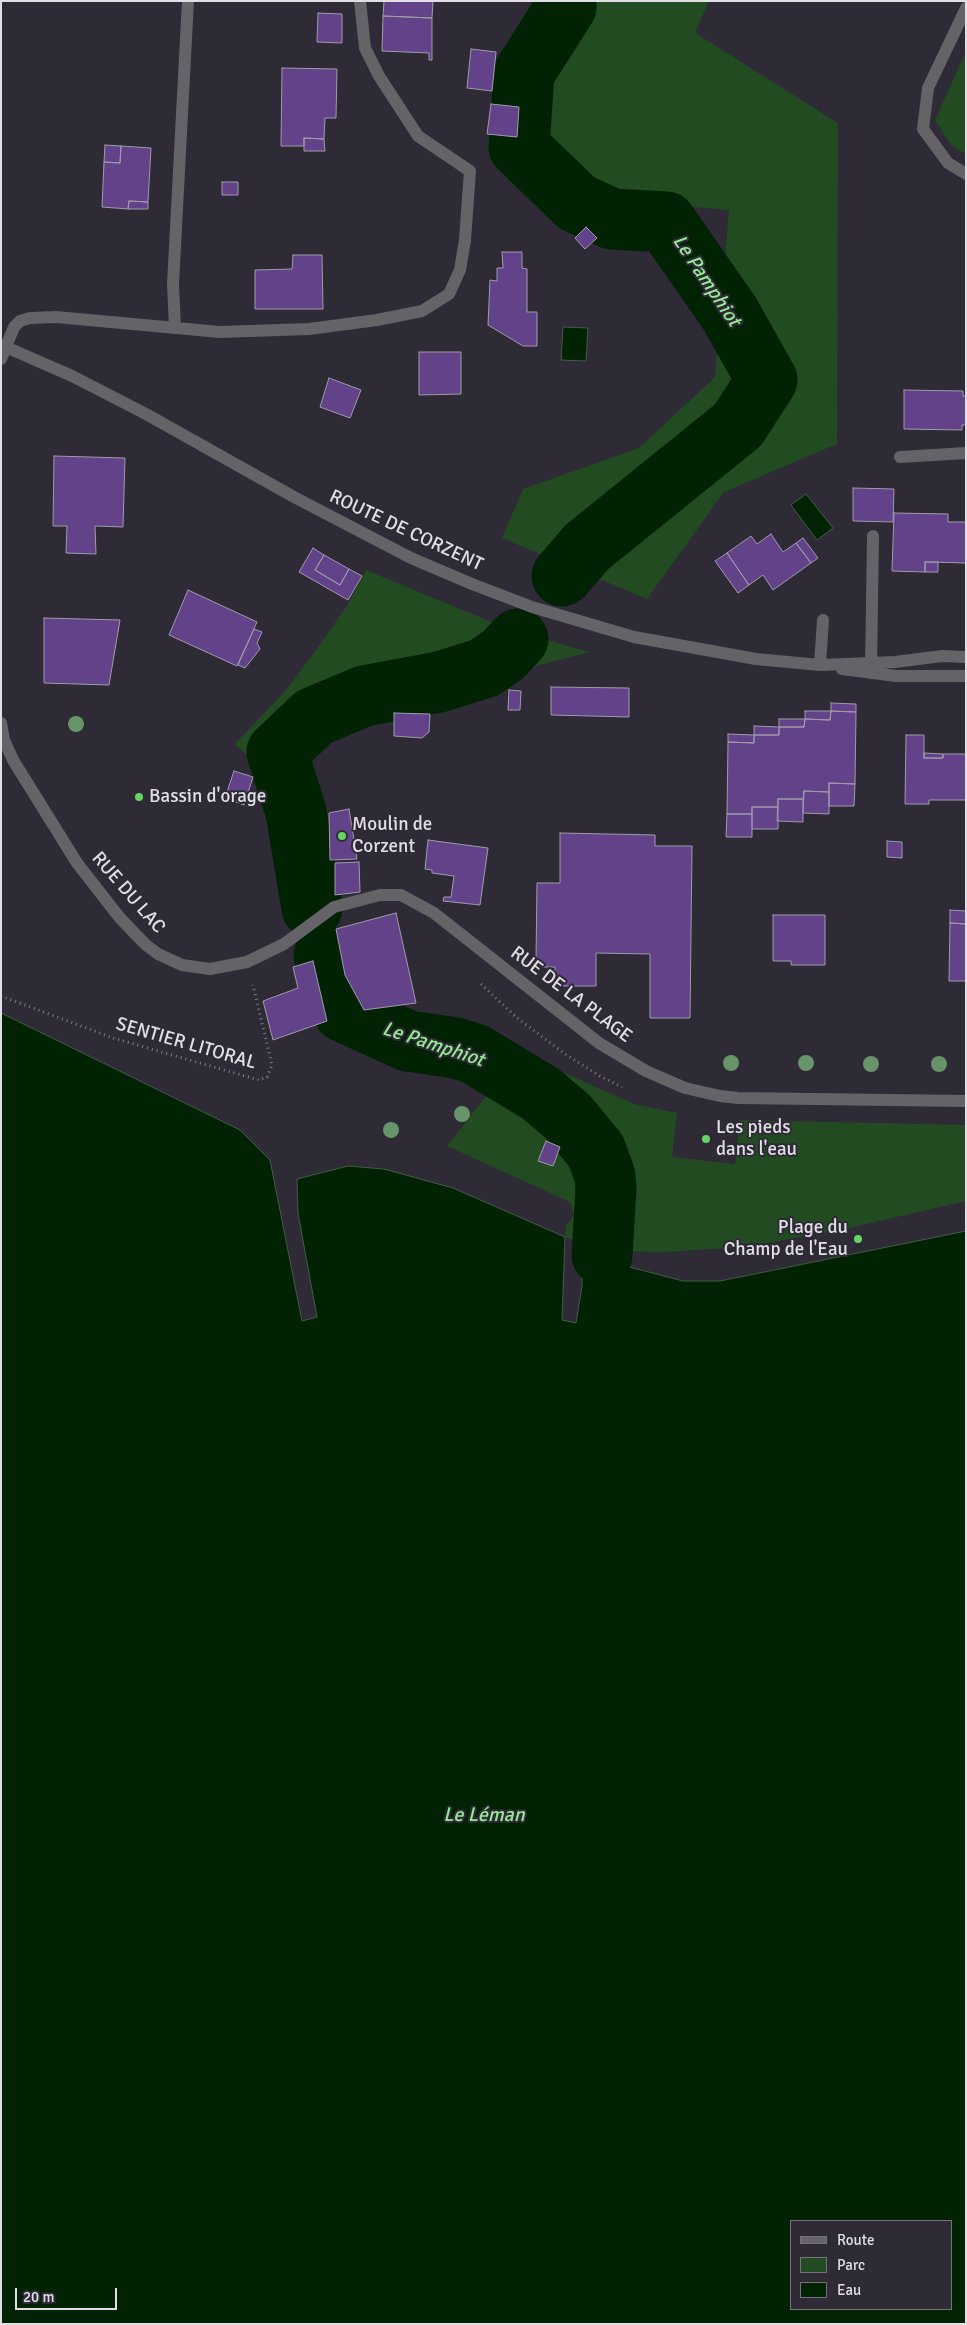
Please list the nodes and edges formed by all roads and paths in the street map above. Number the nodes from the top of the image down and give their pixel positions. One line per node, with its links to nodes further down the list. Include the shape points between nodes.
1 (188, 1): 5 (street, via 173,284)
2 (360, 1): 5 (street, via 365,48 379,76 418,136 470,171 466,240 460,270 449,294 422,311 377,320 309,328 220,332)
3 (966, 8): 4 (street, via 928,88 923,129 948,163)
4 (966, 174)
5 (175, 328): 6 (street, via 56,317 30,318 17,323)
6 (4, 346): 7 (street); 13 (street, ROUTE DE CORZENT, via 72,376 383,544 472,584 532,607 634,637 748,658)
7 (1, 360)
8 (966, 453): 9 (street)
9 (900, 457)
10 (873, 536): 14 (street)
11 (823, 620): 13 (street)
12 (966, 657): 14 (street, ROUTE DE CORZENT, via 930,657)
13 (820, 665): 14 (street, ROUTE DE CORZENT)
14 (871, 669): 15 (street, ROUTE DE CORZENT)
15 (966, 676)
16 (1, 723): 17 (street, RUE DU LAC, via 8,750 77,863 146,945 169,960 210,969 247,962 284,944)
17 (321, 916): 20 (street, RUE DE LA PLAGE, via 346,903 380,895 401,896 418,902 599,1044 646,1071 702,1093 738,1098)
18 (251, 977): 19 (path, SENTIER LITORAL, via 272,1066 266,1077 259,1080 106,1036)
19 (1, 996)
20 (966, 1101)

